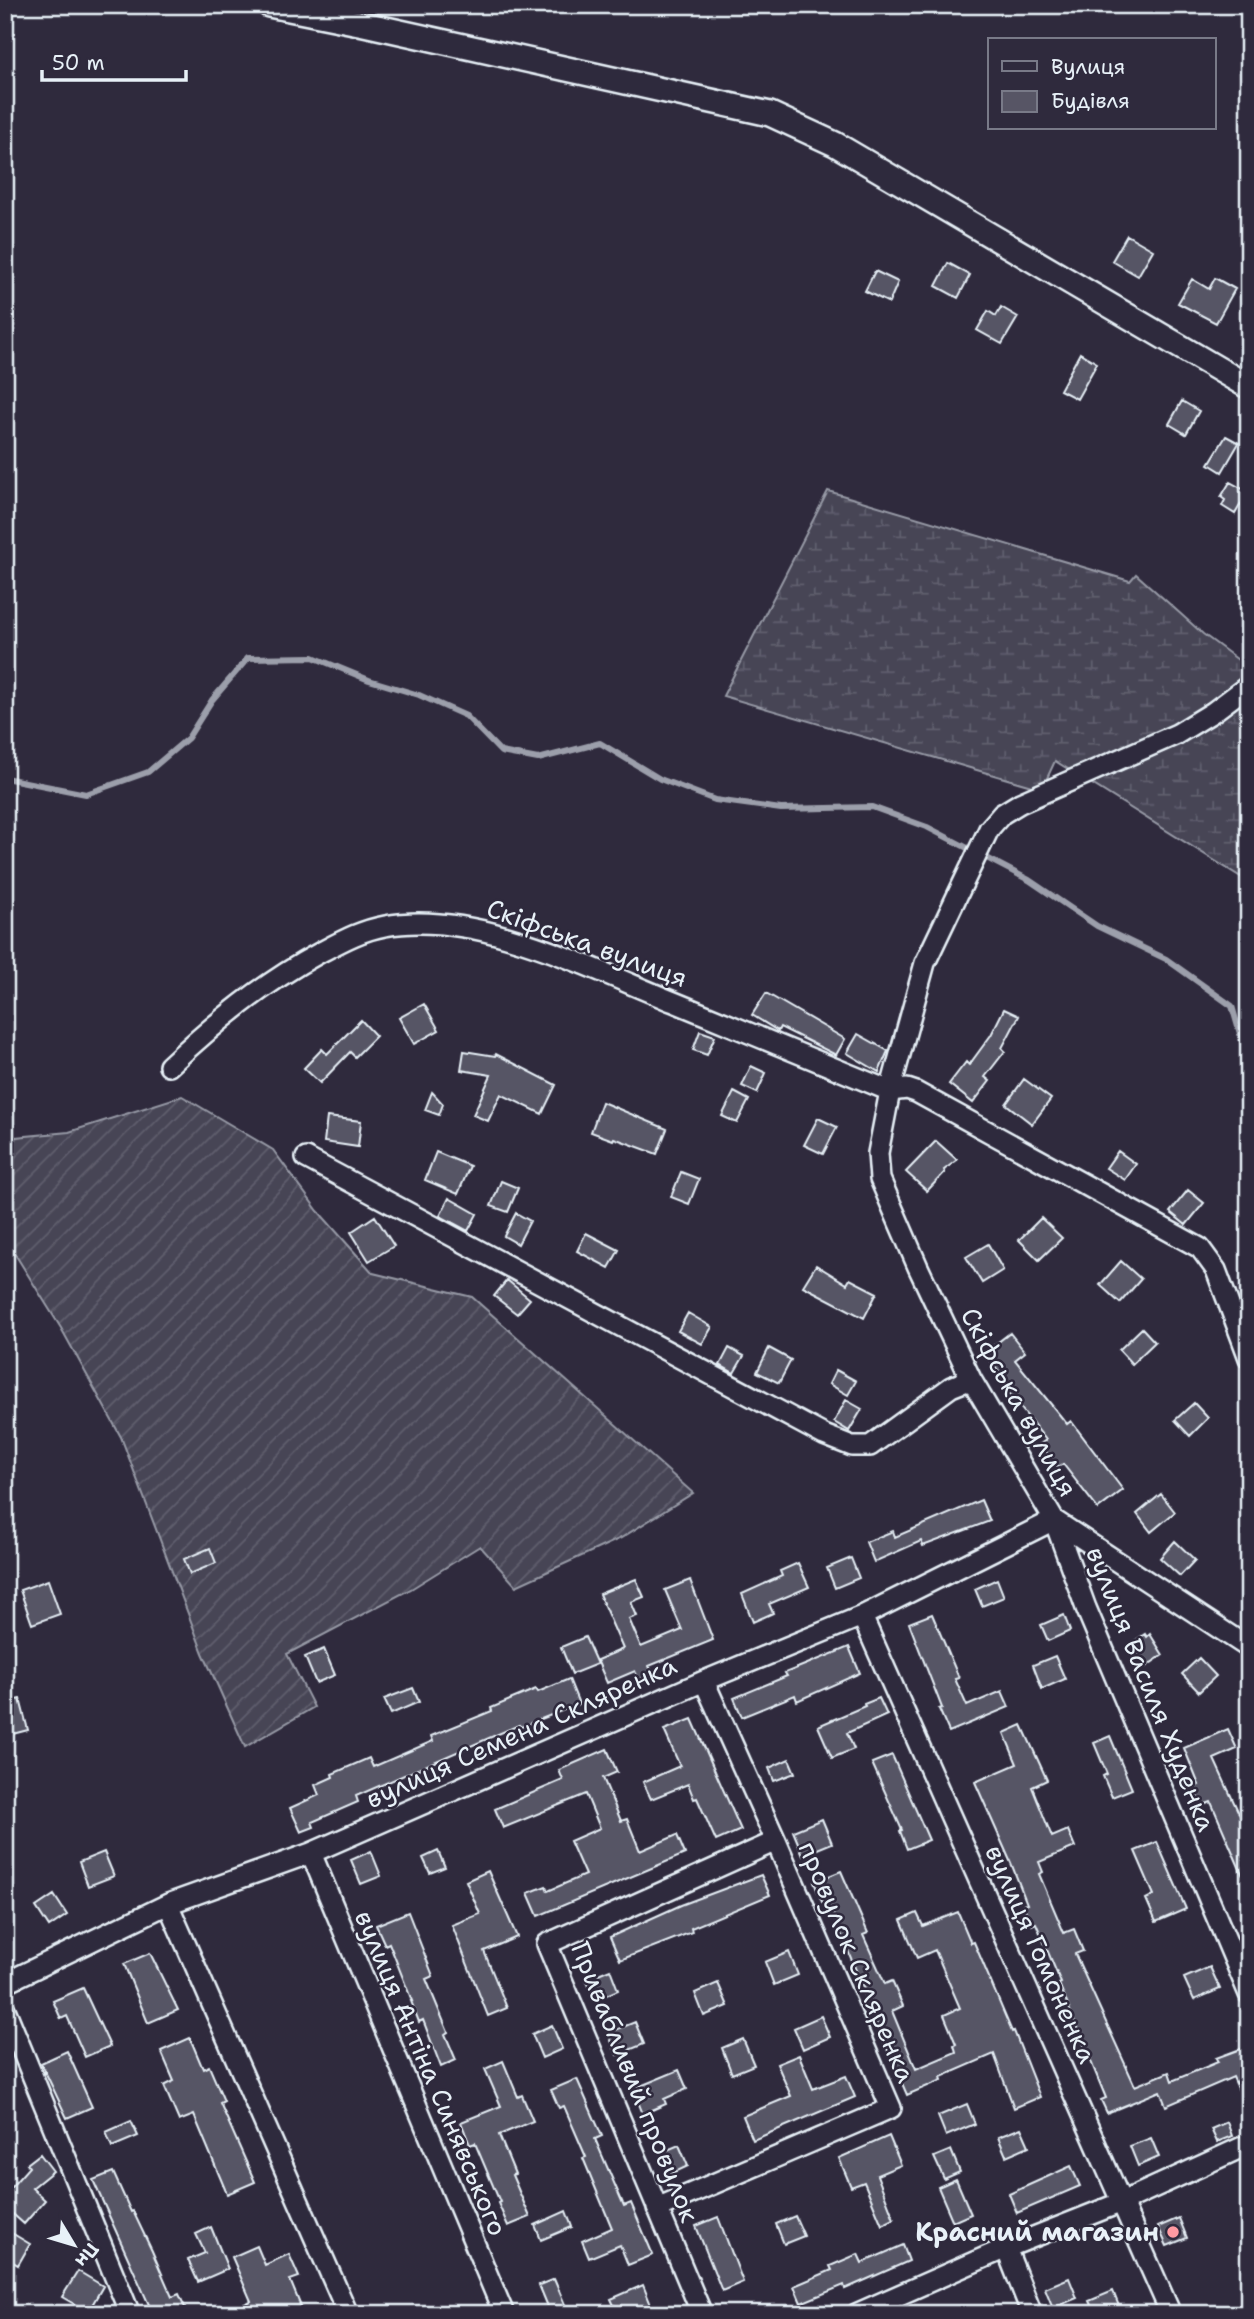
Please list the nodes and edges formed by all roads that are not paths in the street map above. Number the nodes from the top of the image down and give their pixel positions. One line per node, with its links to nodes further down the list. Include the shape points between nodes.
1 (268, 5): 2 (street, via 770,114 835,144)
2 (1249, 387)
3 (1249, 685): 5 (street, Скіфська вулиця, via 1177,734 1002,814 989,829 925,963)
4 (169, 1066): 5 (street, Скіфська вулиця, via 217,1021 286,971 350,937 384,926 423,922 489,932 564,957)
5 (890, 1091): 7 (street, Скіфська вулиця, via 907,1089 928,1097 1200,1248 1216,1270); 8 (street, Скіфська вулиця, via 878,1153 880,1178)
6 (306, 1158): 8 (street, via 852,1446 870,1446 951,1387)
7 (1249, 1358)
8 (971, 1379): 9 (street, Скіфська вулиця)
9 (1054, 1520): 10 (street, вулиця Семена Скляренка); 11 (street, Скіфська вулиця); 17 (street, вулиця Василя Худенка, via 1086,1608)
10 (862, 1616): 12 (street, вулиця Семена Скляренка); 20 (street, вулиця Гомоненка)
11 (1249, 1648)
12 (705, 1681): 13 (street, провулок Скляренка); 14 (street, вулиця Семена Скляренка)
13 (776, 1841): 21 (street, Привабливий провулок, via 547,1944); 21 (street, провулок Скляренка, via 891,2108)
14 (311, 1853): 15 (street, вулиця Семена Скляренка); 26 (street, вулиця Антіна Синявського)
15 (168, 1904): 16 (street, вулиця Семена Скляренка); 25 (street)
16 (5, 1983)
17 (1249, 1994)
18 (5, 2009): 24 (street)
19 (1249, 2144): 20 (street)
20 (1122, 2202): 22 (street); 29 (street, вулиця Гомоненка)
21 (657, 2208): 27 (street, Привабливий провулок)
22 (1006, 2248): 23 (street); 28 (street)
23 (858, 2313)
24 (130, 2314)
25 (348, 2314)
26 (504, 2314)
27 (702, 2314)
28 (1032, 2314)
29 (1171, 2314)

